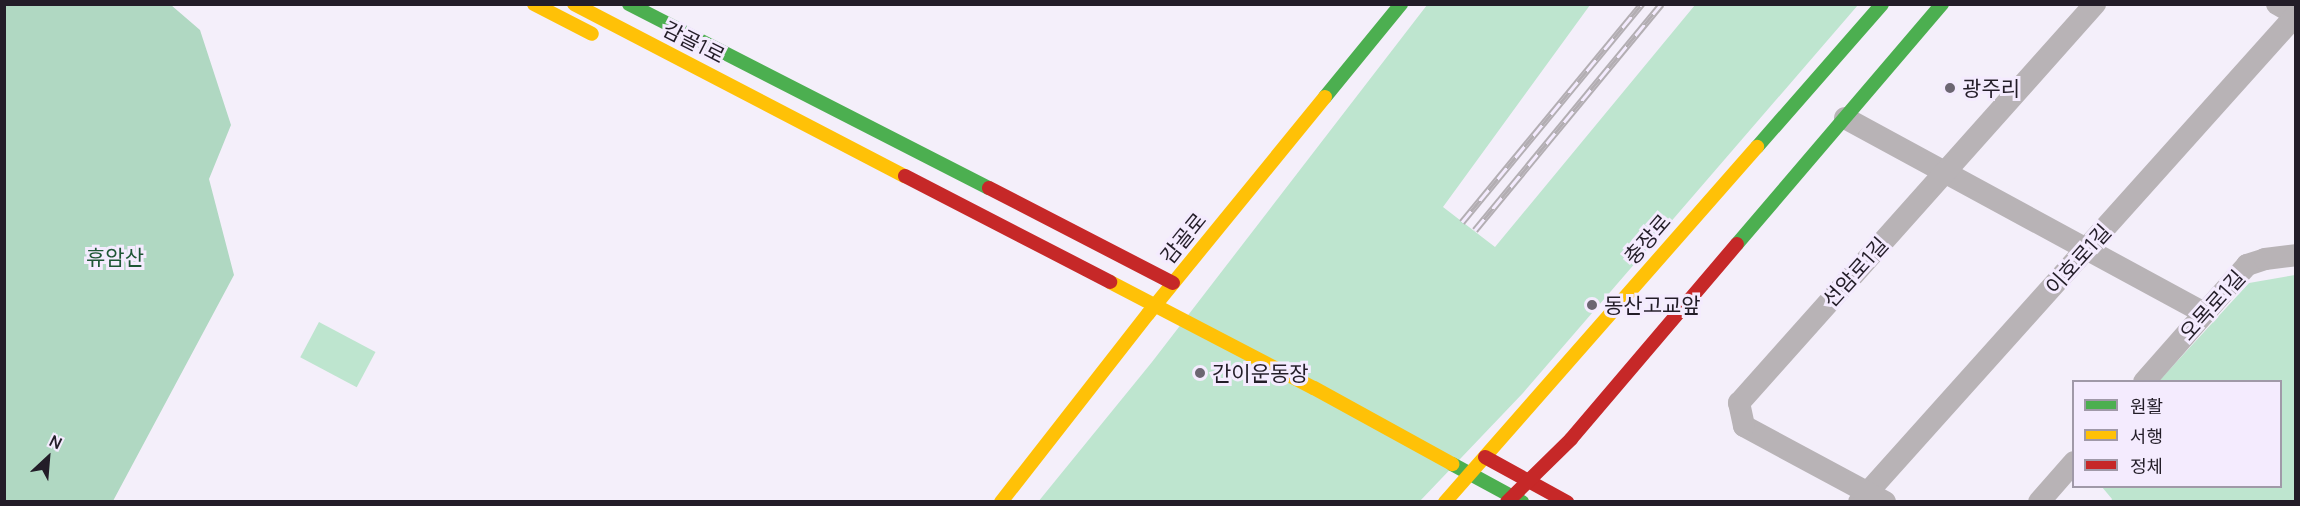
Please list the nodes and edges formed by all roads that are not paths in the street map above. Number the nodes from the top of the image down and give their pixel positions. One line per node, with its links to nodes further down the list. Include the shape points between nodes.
1 (534, 4): 10 (street)
2 (574, 4): 29 (street, 감골1로, via 1314,387)
3 (628, 4): 16 (street)
4 (1401, 4): 17 (street, 감골로)
5 (1882, 4): 22 (street, 충장로)
6 (1942, 4): 11 (street)
7 (2095, 4): 12 (street, 선암로1길)
8 (2277, 4): 9 (street)
9 (2295, 15): 14 (street, 이호로1길)
10 (608, 42)
11 (1845, 118): 12 (street); 24 (street, via 1571,439)
12 (1944, 171): 14 (street); 25 (street, 선암로1길, via 1739,403 1744,426)
13 (871, 174): 18 (street)
14 (2085, 250): 19 (street); 25 (street, 이호로1길)
15 (2295, 255): 19 (street, 오목로1길, via 2247,265)
16 (1163, 273): 17 (street); 18 (street, 감골로)
17 (1173, 283): 20 (street, 감골로)
18 (1134, 307): 20 (street)
19 (2204, 313): 21 (street, 오목로1길)
20 (1148, 314): 26 (street, 감골로)
21 (2145, 380)
22 (1485, 457): 24 (street); 27 (street, 충장로, via 1463,489)
23 (2072, 463): 31 (street)
24 (1528, 479): 28 (street); 30 (street)
25 (1870, 498)
26 (1000, 501)
27 (1445, 501)
28 (1507, 501)
29 (1522, 501)
30 (1567, 501)
31 (2039, 501)

